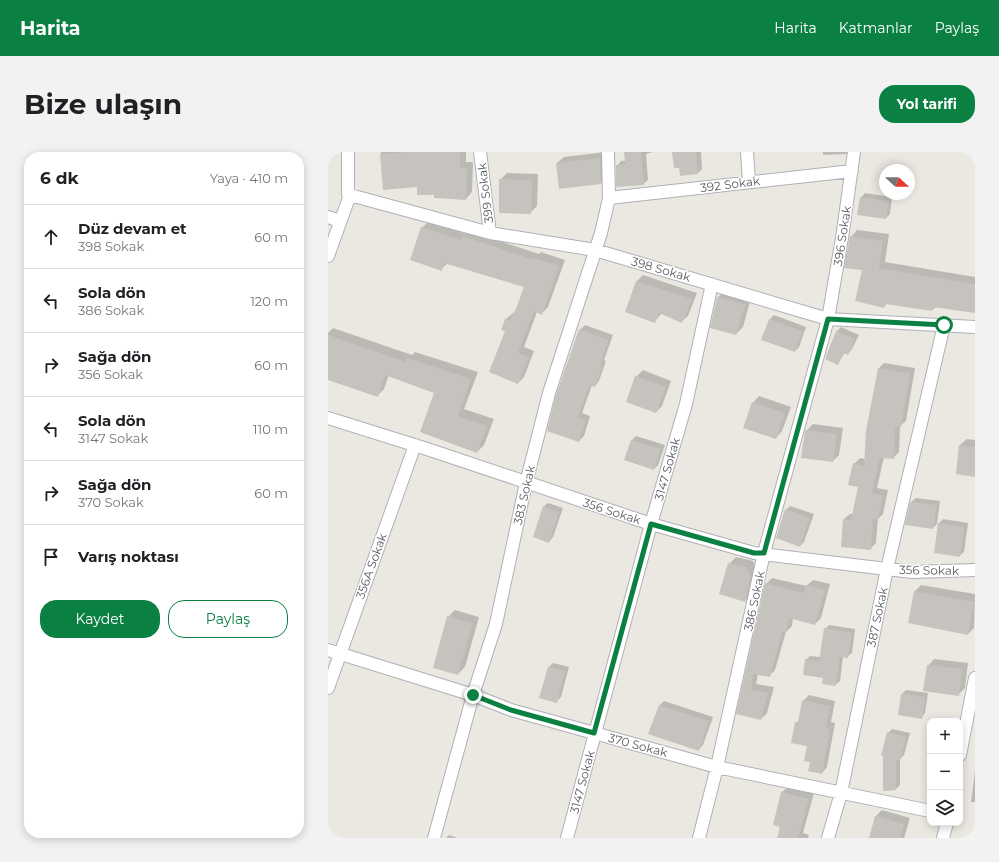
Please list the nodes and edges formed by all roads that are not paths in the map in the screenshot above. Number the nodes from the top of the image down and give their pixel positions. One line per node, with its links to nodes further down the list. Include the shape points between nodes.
1 (348, 152): 8 (street)
2 (480, 152): 12 (street, 399 Sokak)
3 (608, 152): 9 (street, 383 Sokak)
4 (747, 152): 7 (street)
5 (854, 152): 6 (street, 396 Sokak)
6 (852, 171): 7 (street, 392 Sokak); 16 (street, 396 Sokak)
7 (749, 181): 9 (street, 392 Sokak)
8 (350, 195): 11 (street); 12 (street, 398 Sokak)
9 (609, 198): 13 (street, 383 Sokak)
10 (328, 217): 11 (street)
11 (340, 221): 14 (street)
12 (490, 233): 13 (street, 398 Sokak)
13 (595, 250): 15 (street, 398 Sokak); 21 (street, 383 Sokak, via 548,393)
14 (328, 256)
15 (712, 284): 16 (street, 398 Sokak); 22 (street, 3147 Sokak, via 686,404)
16 (828, 319): 17 (street, 398 Sokak); 23 (street, 386 Sokak)
17 (944, 325): 18 (street, 398 Sokak); 24 (street, 387 Sokak)
18 (975, 327)
19 (328, 418): 20 (street, 356 Sokak)
20 (415, 445): 21 (street, 356 Sokak); 26 (street, 356A Sokak)
21 (526, 483): 22 (street, 356 Sokak); 29 (street, 383 Sokak, via 496,624)
22 (651, 524): 23 (street, 356 Sokak, via 754,553); 30 (street, 3147 Sokak)
23 (764, 553): 24 (street, 356 Sokak); 32 (street, 386 Sokak)
24 (888, 569): 25 (street, 356 Sokak, via 912,572); 33 (street, 387 Sokak)
25 (975, 570)
26 (334, 652): 28 (street, 356A Sokak); 29 (street, 370 Sokak)
27 (975, 678): 31 (street)
28 (328, 688)
29 (473, 695): 30 (street, 370 Sokak, via 511,710); 36 (street, 383 Sokak)
30 (594, 733): 32 (street, 370 Sokak); 37 (street, 3147 Sokak)
31 (960, 754)
32 (717, 767): 33 (street, 370 Sokak); 38 (street, 386 Sokak)
33 (841, 793): 34 (street, 370 Sokak); 39 (street, 387 Sokak)
34 (927, 810)
35 (946, 826): 40 (street)
36 (434, 838)
37 (567, 838)
38 (699, 838)
39 (828, 838)
40 (944, 838)

